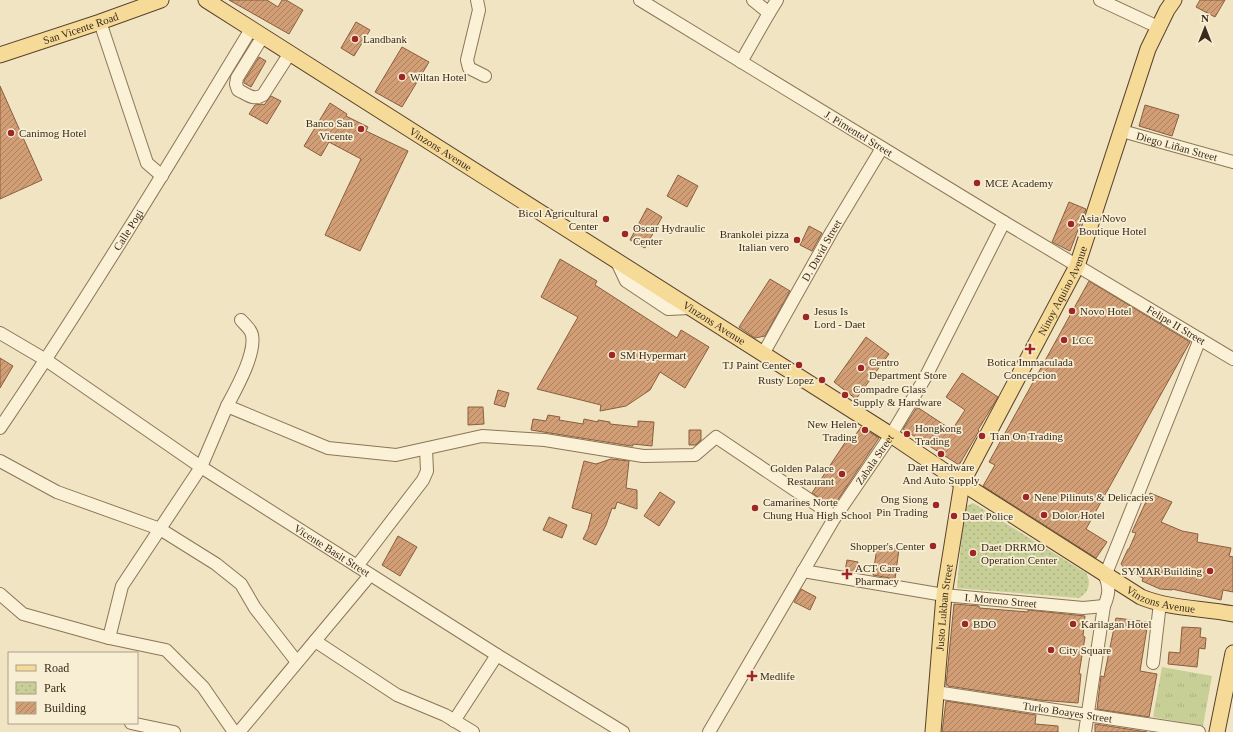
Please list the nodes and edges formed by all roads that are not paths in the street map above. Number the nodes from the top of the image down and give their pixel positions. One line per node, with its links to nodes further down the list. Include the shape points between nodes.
1 (161, 0): 10 (main road, San Vicente Road)
2 (206, 0): 12 (main road, Vinzons Avenue)
3 (477, 0): 16 (street, via 479,10 466,60 469,68)
4 (640, 0): 15 (street, J. Pimentel Street)
5 (753, 0): 9 (street)
6 (777, 0): 9 (street)
7 (1100, 0): 11 (street)
8 (1174, 0): 11 (main road, Ninoy Aquino Avenue)
9 (769, 13): 15 (street)
10 (100, 22): 14 (main road, San Vicente Road); 20 (street, via 147,163)
11 (1158, 27): 17 (main road, Ninoy Aquino Avenue, via 1148,48)
12 (257, 33): 13 (main road, Vinzons Avenue); 13 (street, via 237,78 238,90 253,98 263,95); 20 (street, Calle Pogi)
13 (290, 53): 26 (main road, Vinzons Avenue)
14 (0, 55)
15 (741, 62): 18 (street, J. Pimentel Street)
16 (485, 76)
17 (1122, 131): 19 (street, Diego Liñan Street); 22 (main road, Ninoy Aquino Avenue)
18 (882, 148): 21 (street, J. Pimentel Street); 26 (street, D. David Street)
19 (1233, 162)
20 (162, 176): 28 (street, Calle Pogi)
21 (1004, 222): 22 (street, J. Pimentel Street); 31 (street, Zabala Street, via 925,378)
22 (1077, 266): 25 (street, Felipe II Street); 35 (main road, Ninoy Aquino Avenue)
23 (241, 320): 29 (street, via 250,330 252,348 244,374)
24 (0, 333): 28 (street, Vicente Basit Street)
25 (1200, 339): 27 (street, Felipe II Street); 41 (street)
26 (763, 354): 31 (main road, Vinzons Avenue)
27 (1233, 359)
28 (46, 360): 30 (street, Calle Pogi); 34 (street, Vicente Basit Street)
29 (227, 406): 32 (street, via 328,448 396,455); 34 (street)
30 (0, 428)
31 (891, 435): 35 (main road, Vinzons Avenue); 36 (street, Zabala Street)
32 (426, 449): 36 (street, via 482,436 545,440 643,456 695,455 716,437); 38 (street, via 427,471 423,480)
33 (0, 461): 37 (street, via 57,492)
34 (201, 467): 37 (street); 38 (street, Vicente Basit Street)
35 (962, 483): 41 (main road, Vinzons Avenue); 43 (main road, Justo Lukban Street)
36 (836, 517): 39 (street, Zabala Street)
37 (160, 529): 47 (street, via 122,586); 51 (street, via 216,564 241,584 255,608)
38 (357, 566): 40 (street, Vicente Basit Street)
39 (803, 571): 43 (street, I. Moreno Street); 62 (street, Zabala Street)
40 (370, 575): 48 (street); 50 (street, Vicente Basit Street)
41 (1105, 576): 44 (main road, Vinzons Avenue, via 1141,598); 45 (street, via 1109,592)
42 (0, 594): 47 (street, via 23,614)
43 (944, 595): 45 (street, I. Moreno Street, via 1083,608); 53 (main road, Justo Lukban Street)
44 (1160, 604): 46 (main road, Vinzons Avenue); 52 (street)
45 (1104, 606): 54 (street)
46 (1233, 614)
47 (109, 638): 58 (street, via 166,650 203,687)
48 (315, 642): 51 (street); 55 (street, via 397,695)
49 (1233, 653): 66 (main road)
50 (497, 655): 55 (street); 61 (street, Vicente Basit Street)
51 (297, 662): 59 (street)
52 (1153, 663)
53 (936, 692): 54 (street, Turko Boayes Street); 63 (main road, Justo Lukban Street)
54 (1089, 715): 64 (street); 65 (street, Turko Boayes Street)
55 (454, 721): 60 (street)
56 (136, 724): 57 (street)
57 (174, 732)
58 (234, 732)
59 (239, 732)
60 (473, 732)
61 (623, 732)
62 (709, 732)
63 (932, 732)
64 (1085, 732)
65 (1199, 732)
66 (1217, 732)

